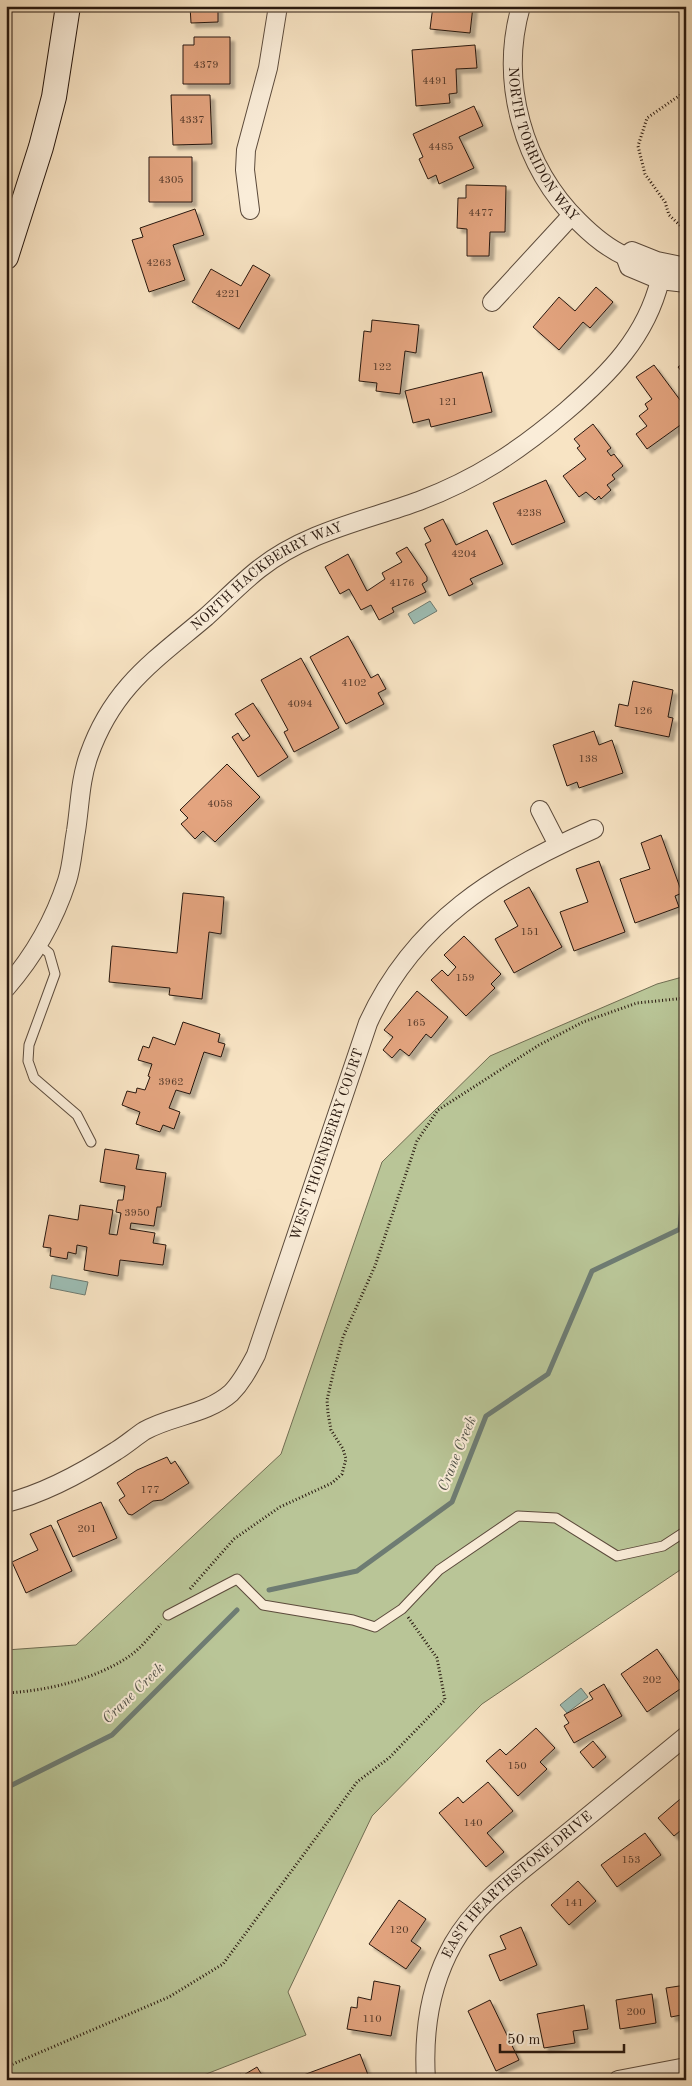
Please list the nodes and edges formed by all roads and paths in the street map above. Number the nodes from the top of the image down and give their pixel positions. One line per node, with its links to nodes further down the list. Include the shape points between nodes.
1 (68, 6): 9 (street, via 54,97)
2 (278, 6): 5 (street, via 268,68 246,150)
3 (521, 6): 6 (street, NORTH TORRIDON WAY, via 513,59 517,110 533,157 548,184)
4 (686, 91): 7 (path, via 647,118 638,146 645,174 665,202 669,215)
5 (250, 210)
6 (572, 215): 8 (street, NORTH TORRIDON WAY, via 600,241); 13 (street)
7 (686, 231)
8 (625, 256): 10 (street, NORTH TORRIDON WAY, via 632,251); 11 (street, NORTH TORRIDON WAY, via 629,267)
9 (6, 257)
10 (686, 267)
11 (660, 280): 12 (street, NORTH TORRIDON WAY); 17 (street, NORTH HACKBERRY WAY, via 655,302 622,358 603,379 534,438 461,484 297,543 259,569 203,620 163,650 133,680 107,716 89,754 81,782 68,879)
12 (686, 283)
13 (492, 302)
14 (540, 810): 16 (street)
15 (594, 829): 16 (street, WEST THORNBERRY COURT)
16 (558, 845): 21 (street, WEST THORNBERRY COURT, via 479,889 446,916 417,946 388,985 368,1023 256,1354 232,1392 212,1407 146,1431 70,1478 32,1496)
17 (38, 944): 18 (street, NORTH HACKBERRY WAY); 20 (lane, via 48,953 55,974 29,1045 28,1060 34,1078 77,1115)
18 (6, 988)
19 (686, 998): 24 (path, via 637,1003 583,1022 539,1045 438,1110 417,1141 375,1266 343,1337 334,1370 327,1400 328,1413 346,1459 342,1474 332,1483 280,1507 234,1539)
20 (91, 1142)
21 (6, 1503)
22 (686, 1530): 23 (lane, via 663,1546 617,1556 556,1518 518,1516 439,1570)
23 (402, 1609): 24 (lane, via 375,1627 353,1620 263,1605 237,1579); 27 (path, via 437,1658 445,1700 389,1758 357,1782 223,1964 169,1997)
24 (168, 1615): 25 (path, via 146,1642 109,1667 53,1686)
25 (6, 1693)
26 (686, 1736): 29 (street, EAST HEARTHSTONE DRIVE, via 505,1884 466,1924 438,1976 428,2016 424,2056)
27 (6, 2067)
28 (686, 2067): 30 (street)
29 (426, 2080)
30 (618, 2080)

